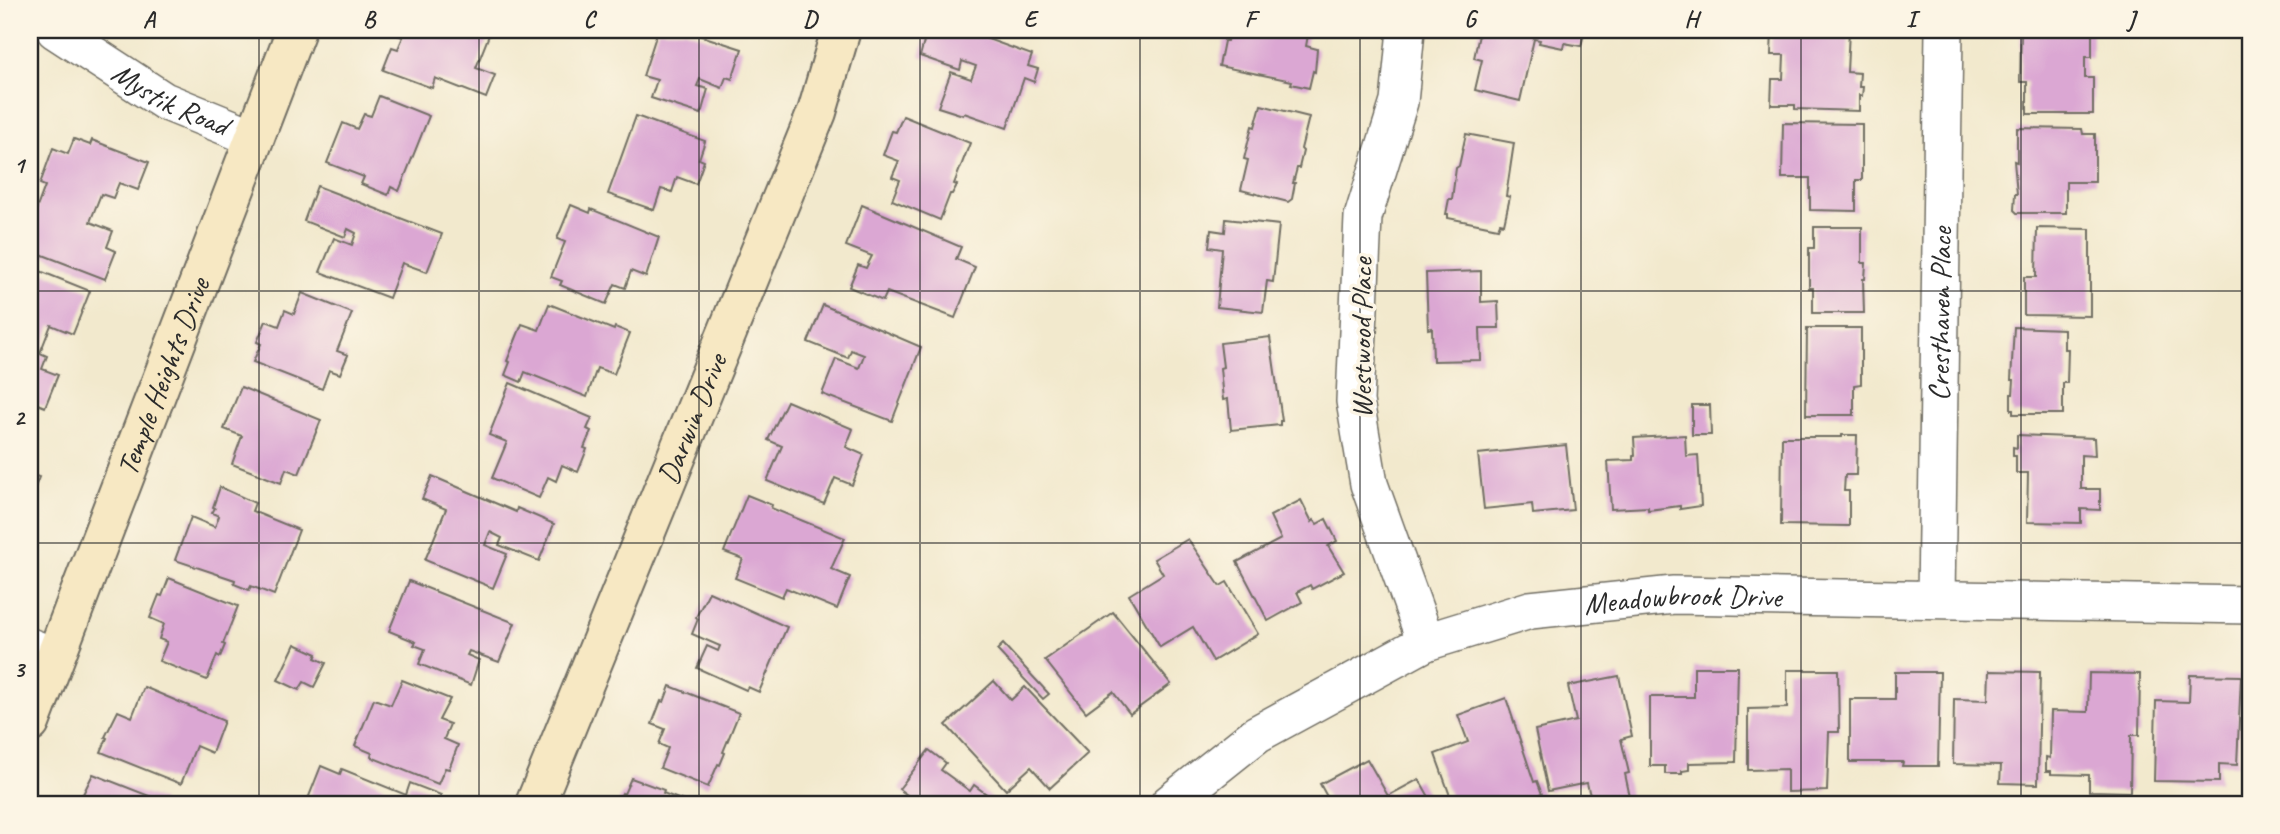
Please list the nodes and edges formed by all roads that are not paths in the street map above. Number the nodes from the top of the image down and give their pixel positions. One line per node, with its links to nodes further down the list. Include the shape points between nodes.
1 (55, 30): 6 (street, Mystik Road, via 164,101)
2 (296, 30): 6 (street, Temple Heights Drive)
3 (841, 30): 12 (street, Darwin Drive, via 812,125)
4 (1406, 30): 9 (street, Westwood Place, via 1399,102 1363,217 1355,401 1369,484)
5 (1944, 30): 7 (street, Cresthaven Place)
6 (255, 138): 10 (street, Temple Heights Drive)
7 (1936, 599): 8 (street, Meadowbrook Drive); 9 (street, Meadowbrook Drive, via 1674,596 1530,610)
8 (2250, 605)
9 (1426, 642): 13 (street, Meadowbrook Drive, via 1256,734)
10 (43, 652): 11 (street, Temple Heights Drive)
11 (30, 723)
12 (535, 804)
13 (1168, 804)

